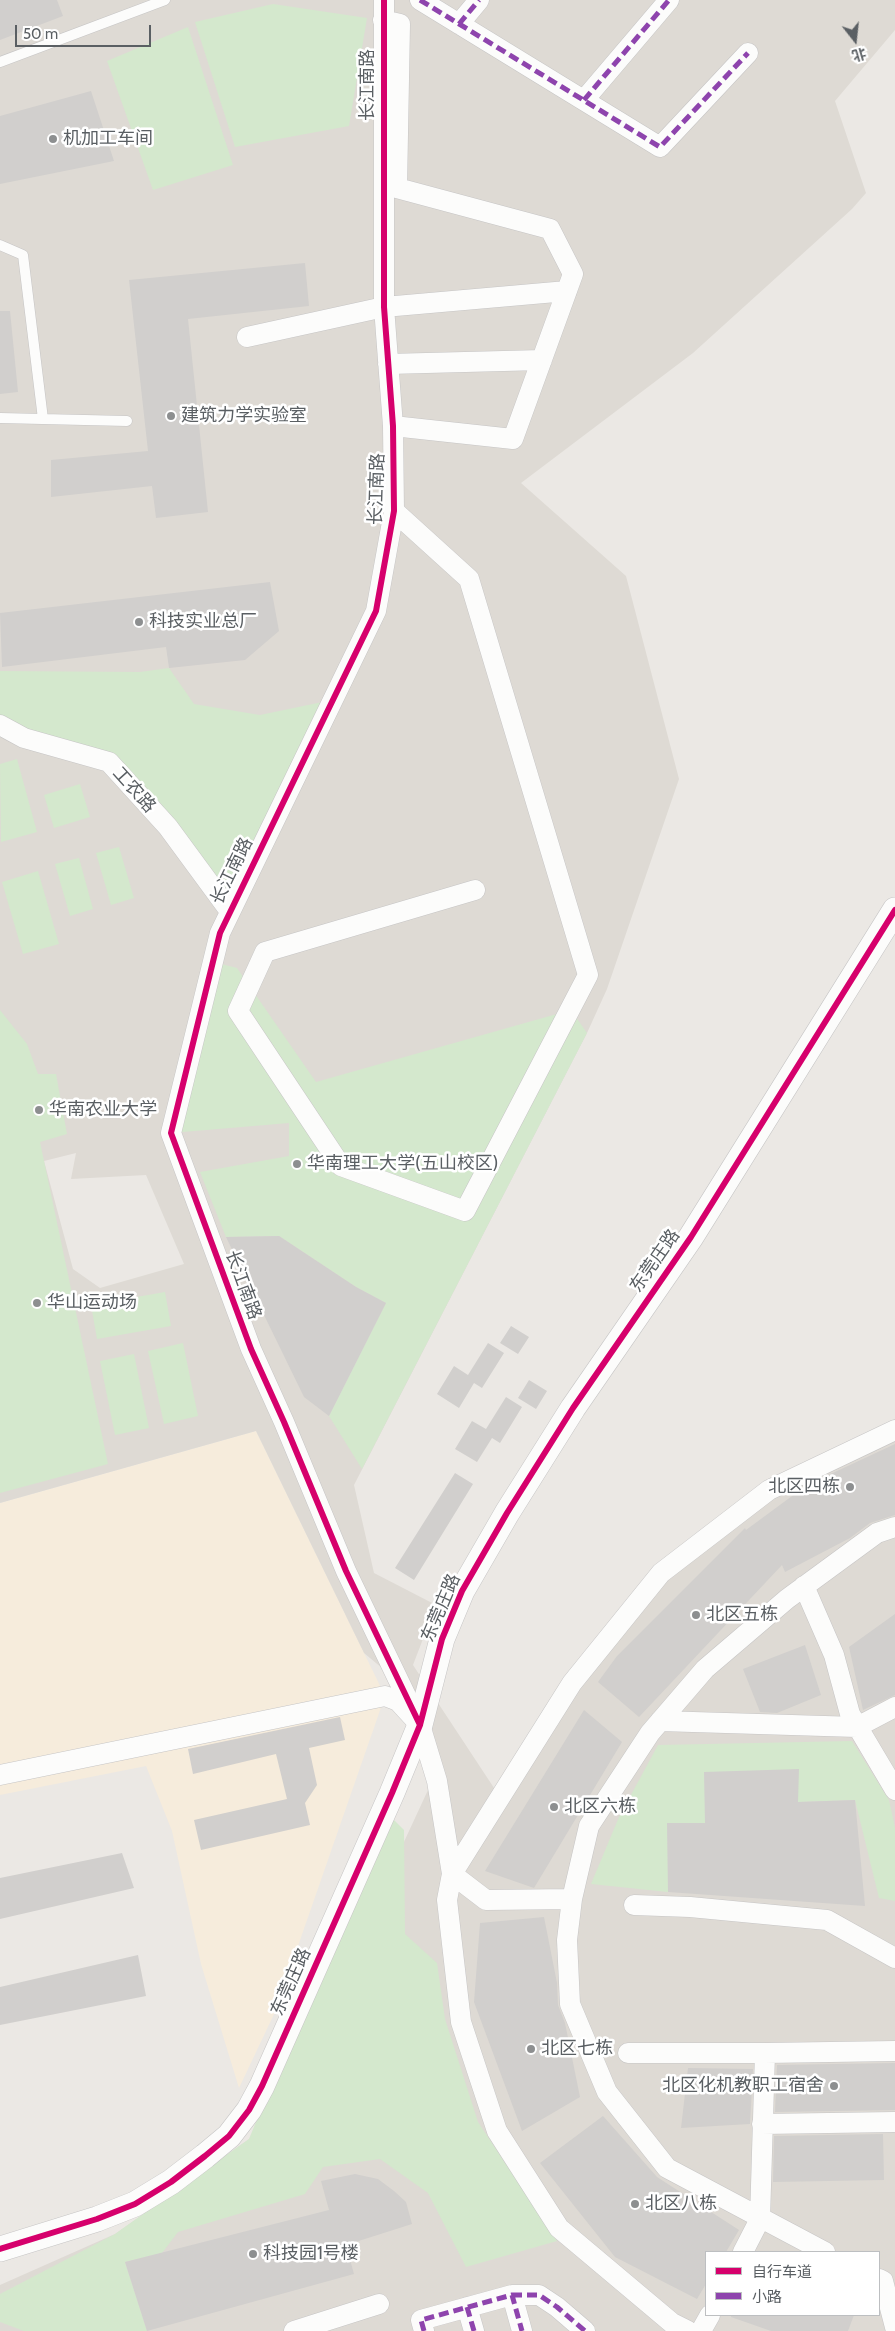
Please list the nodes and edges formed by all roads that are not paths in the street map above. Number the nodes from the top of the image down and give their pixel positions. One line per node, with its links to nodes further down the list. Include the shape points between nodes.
1 (165, 0): 8 (lane)
2 (420, 0): 6 (street)
3 (479, 0): 6 (street)
4 (669, 0): 9 (street)
5 (383, 10): 11 (street, via 400,24 397,188 550,230 573,274); 12 (street, 长江南路)
6 (459, 24): 9 (street)
7 (748, 53): 9 (street, via 660,147)
8 (0, 62)
9 (584, 100)
10 (0, 245): 17 (lane, via 23,255)
11 (567, 292): 12 (street); 14 (street)
12 (384, 307): 13 (street); 15 (street, 长江南路)
13 (247, 336)
14 (542, 360): 15 (street); 19 (street, via 513,439)
15 (388, 364): 19 (street, 长江南路)
16 (0, 418): 17 (lane)
17 (44, 419): 18 (lane)
18 (127, 422)
19 (393, 426): 20 (street, 长江南路)
20 (394, 511): 22 (street, via 469,579 588,975 465,1211 341,1166 238,1011 265,952); 23 (street, 长江南路, via 376,611)
21 (0, 725): 23 (street, 工农路, via 24,738 109,762 168,827)
22 (475, 890)
23 (229, 910): 30 (street, 长江南路, via 220,933 171,1133 251,1349 346,1571)
24 (895, 910): 30 (street, 东莞庄路, via 701,1221 573,1408 479,1561 462,1591 442,1639)
25 (895, 1430): 34 (street, via 769,1490 662,1573 572,1683)
26 (895, 1527): 27 (street, via 877,1533)
27 (804, 1586): 29 (street, via 705,1669); 31 (street, via 834,1655 850,1714)
28 (895, 1707): 31 (street)
29 (660, 1721): 31 (street); 35 (street, via 590,1826)
30 (420, 1725): 32 (street, via 398,1701 385,1696); 34 (street, 长江南路, via 437,1781); 44 (street, 东莞庄路, via 262,2086 229,2136 171,2182 135,2204)
31 (857, 1727): 33 (street)
32 (0, 1774)
33 (895, 1790)
34 (452, 1874): 35 (street, via 486,1900); 59 (street, via 447,1900 461,2022 497,2131 559,2228 672,2323)
35 (572, 1899): 43 (street, via 567,1940 570,2004 607,2092 667,2168)
36 (634, 1905): 37 (street, via 827,1920)
37 (895, 1958)
38 (895, 2051): 40 (street)
39 (628, 2053): 40 (street)
40 (765, 2053): 42 (street)
41 (895, 2122): 42 (street)
42 (762, 2124): 43 (street)
43 (760, 2220): 45 (street); 46 (street)
44 (0, 2249)
45 (744, 2251)
46 (822, 2251)
47 (880, 2280): 53 (street)
48 (512, 2296): 50 (street); 52 (street, via 539,2295); 57 (street)
49 (379, 2304): 54 (street)
50 (467, 2307): 55 (street, via 421,2320); 56 (street)
51 (709, 2316): 60 (street)
52 (572, 2324): 58 (street)
53 (894, 2329)
54 (294, 2331)
55 (424, 2331)
56 (474, 2331)
57 (522, 2331)
58 (585, 2331)
59 (688, 2331)
60 (701, 2331)

